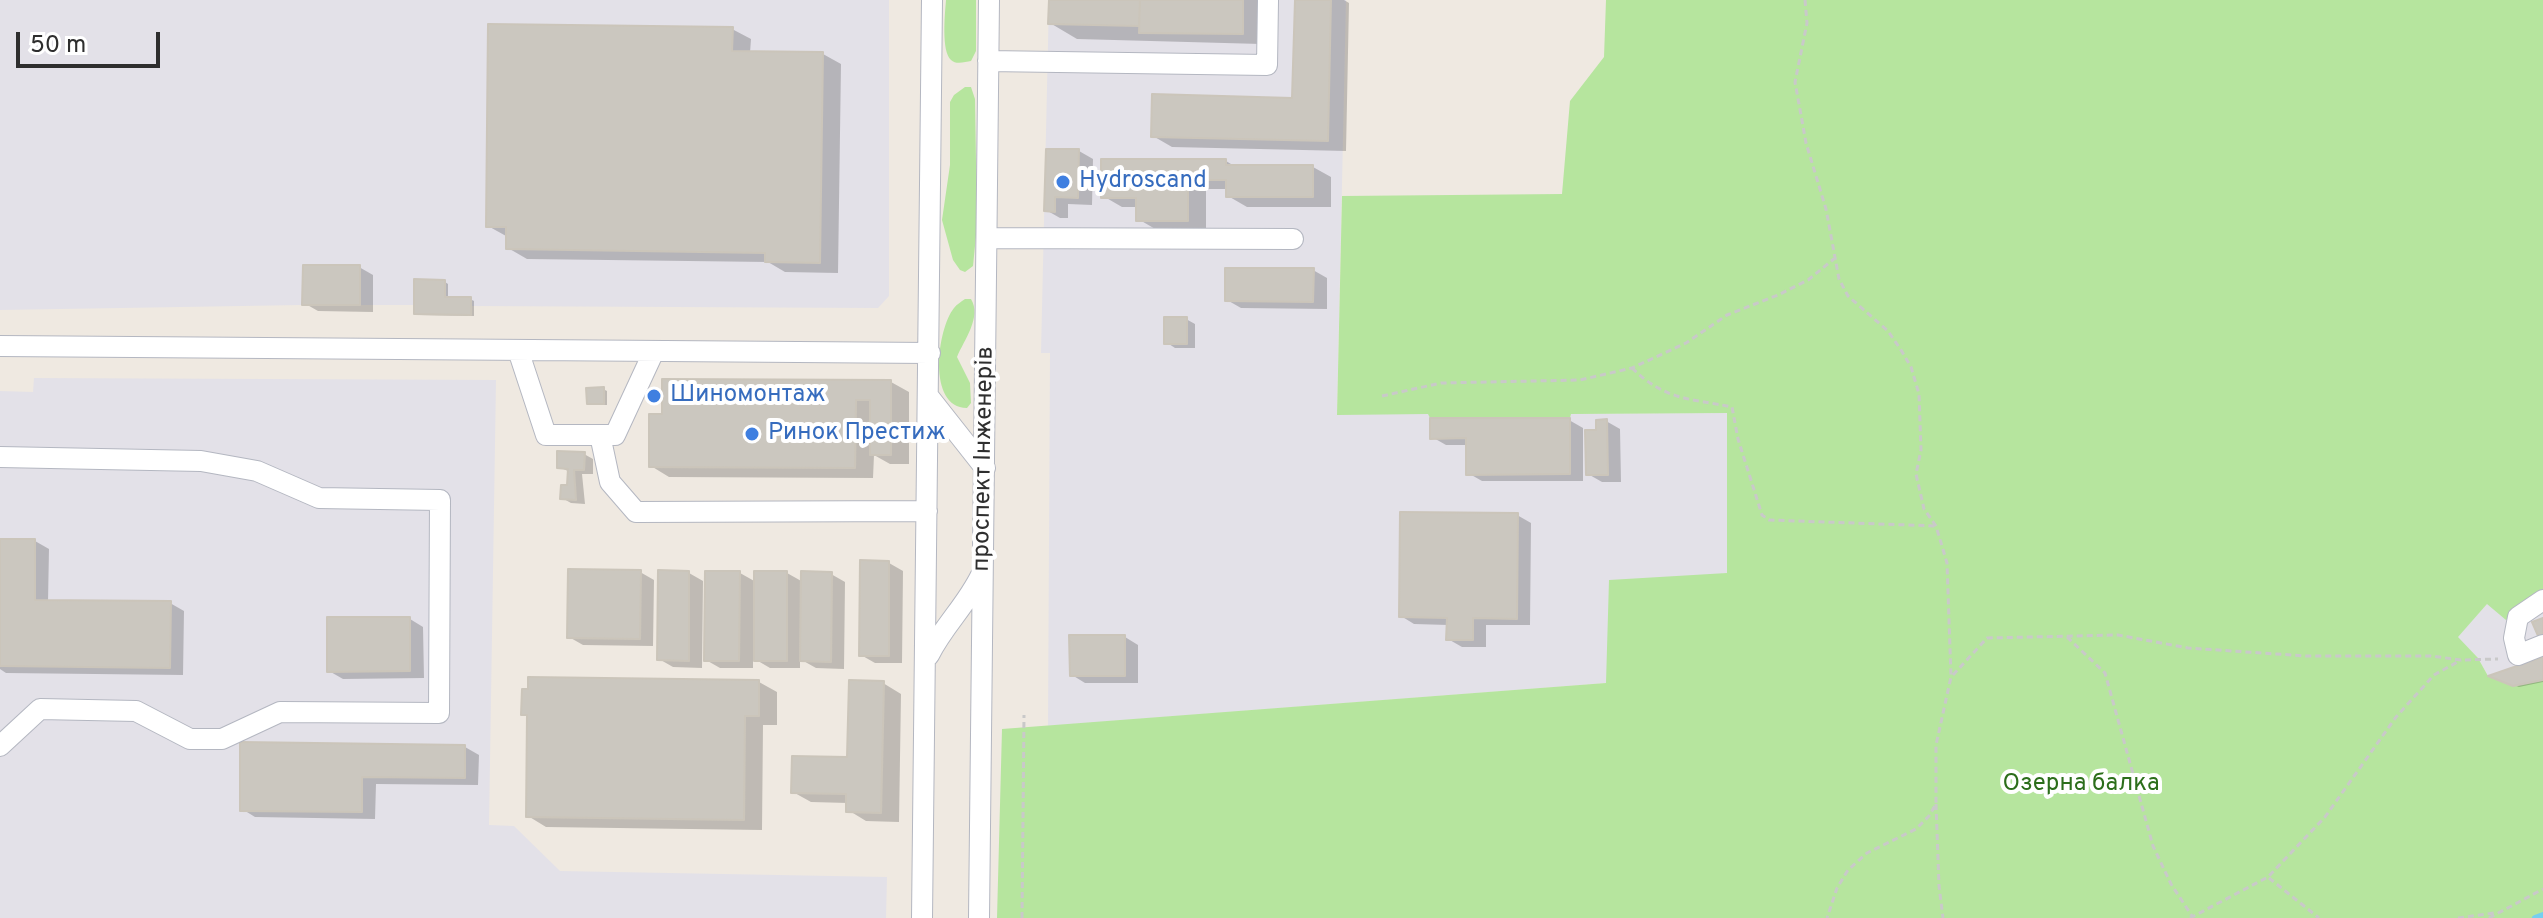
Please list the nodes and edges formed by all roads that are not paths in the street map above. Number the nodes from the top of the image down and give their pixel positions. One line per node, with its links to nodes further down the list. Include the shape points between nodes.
1 (932, 0): 10 (street)
2 (989, 0): 4 (street, проспект Інженерів)
3 (1268, 1): 4 (street, via 1267,65)
4 (988, 61): 5 (street, проспект Інженерів)
5 (987, 238): 6 (street); 14 (street, проспект Інженерів)
6 (1293, 239)
7 (0, 346): 8 (street)
8 (518, 350): 9 (street); 12 (street, via 546,435)
9 (654, 351): 10 (street); 12 (street, via 615,435)
10 (930, 353): 11 (street)
11 (929, 397): 14 (street); 15 (street)
12 (600, 435): 15 (street, via 610,482 636,512)
13 (0, 457): 20 (street, via 201,461 257,471 319,498 440,500 439,713 280,712 222,739 190,739 136,711 40,709)
14 (985, 468): 16 (street, проспект Інженерів)
15 (927, 511): 19 (street)
16 (983, 571): 19 (street, via 970,599 940,633); 22 (street, проспект Інженерів)
17 (2543, 600): 18 (street, via 2518,617 2514,638 2518,655)
18 (2543, 645)
19 (925, 662): 21 (street)
20 (0, 746)
21 (922, 918)
22 (979, 918)

